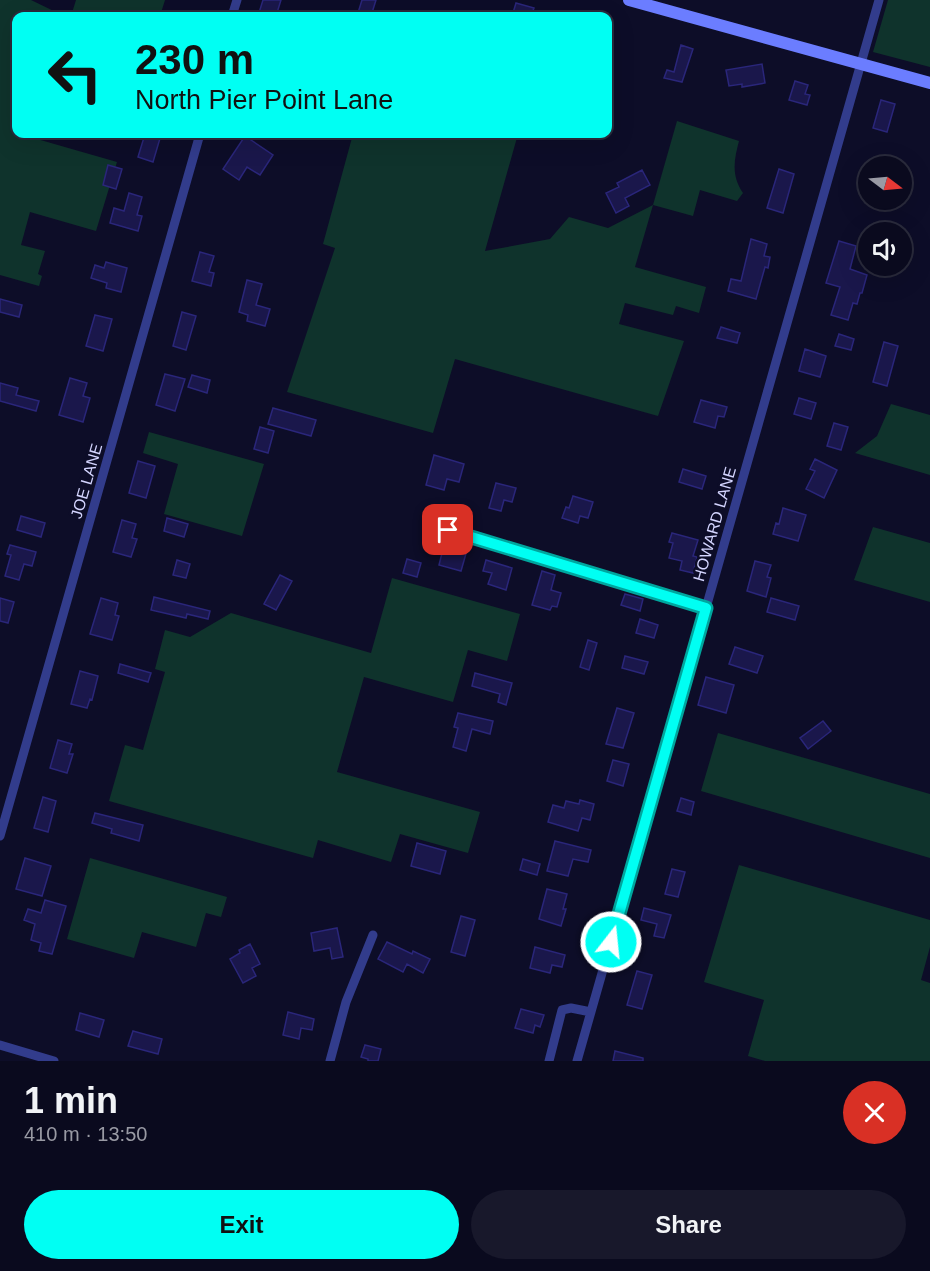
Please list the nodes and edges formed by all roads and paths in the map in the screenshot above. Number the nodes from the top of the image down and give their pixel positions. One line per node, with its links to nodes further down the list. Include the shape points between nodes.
1 (629, 0): 3 (main road)
2 (879, 0): 3 (street, HOWARD LANE)
3 (860, 65): 4 (main road); 7 (street, HOWARD LANE)
4 (930, 83)
5 (199, 138): 8 (street, JOE LANE)
6 (448, 530): 7 (street)
7 (706, 608): 10 (street, HOWARD LANE)
8 (0, 836)
9 (373, 935): 13 (street, via 346,1002)
10 (591, 1012): 14 (street, via 562,1010); 15 (street, HOWARD LANE)
11 (0, 1045): 12 (street)
12 (54, 1061)
13 (330, 1061)
14 (549, 1061)
15 (578, 1061)

